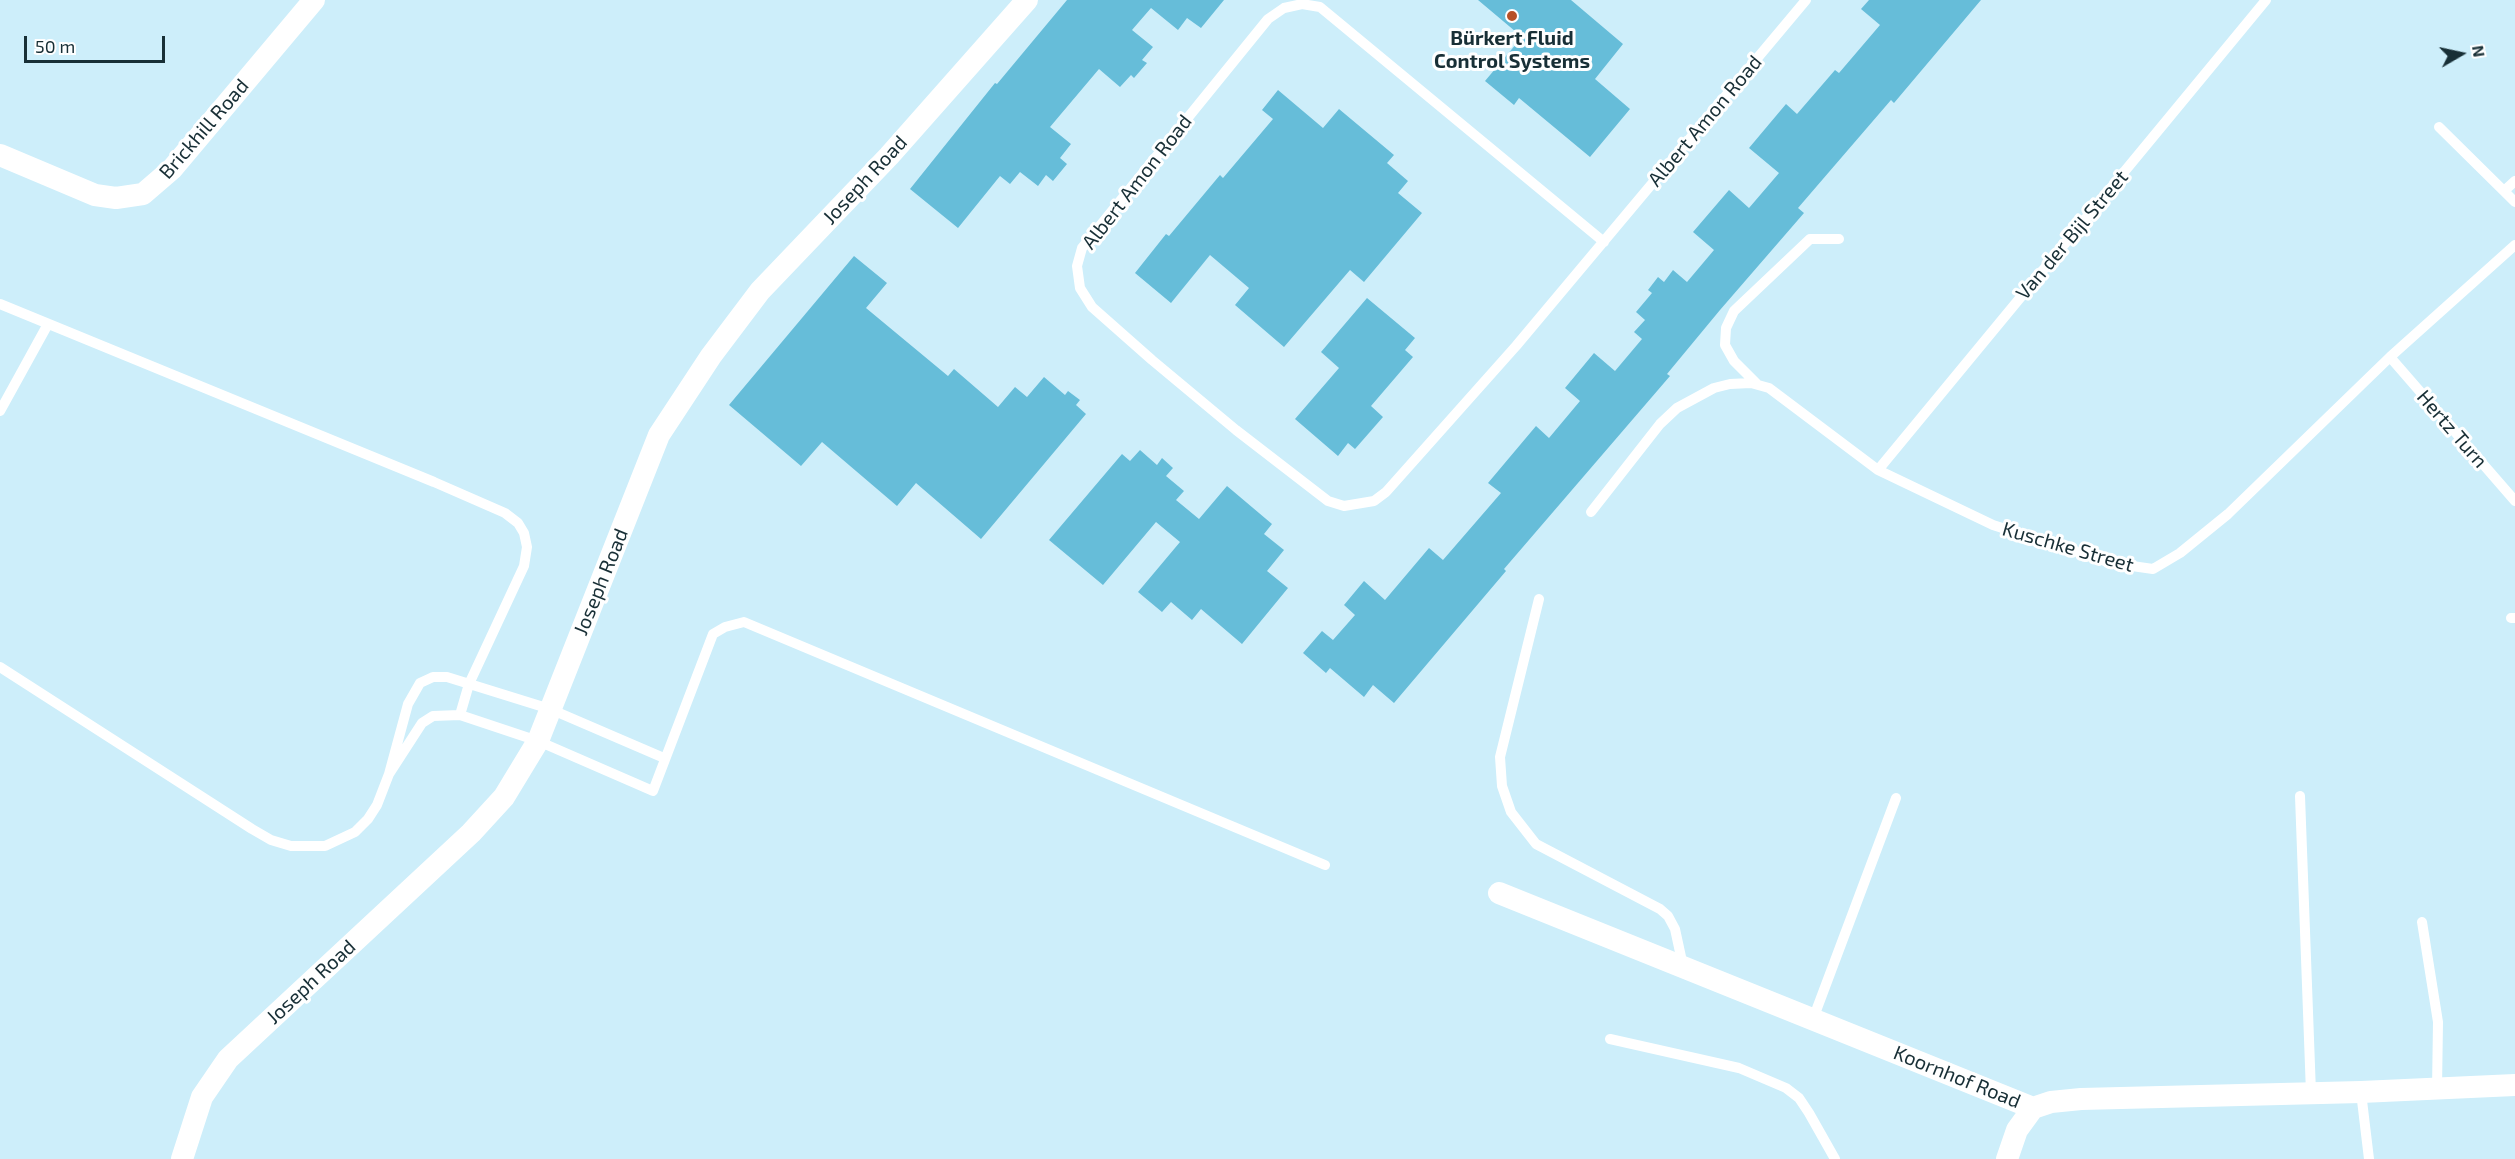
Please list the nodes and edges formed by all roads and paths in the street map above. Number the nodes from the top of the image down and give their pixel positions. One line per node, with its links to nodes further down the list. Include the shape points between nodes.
1 (314, 0): 6 (street, Brickhill Road, via 172,169 142,194 116,198 95,195)
2 (1027, 0): 24 (street, Joseph Road, via 889,156 760,291 711,356 659,435)
3 (1806, 0): 11 (lane, Albert Amon Road)
4 (2266, 0): 18 (lane, Van der Bijl Street)
5 (2439, 127): 8 (lane)
6 (0, 155)
7 (2515, 181): 8 (lane)
8 (2504, 191): 9 (lane)
9 (2515, 202)
10 (1839, 239): 16 (lane, via 1809,239 1734,311 1726,328 1725,345)
11 (1604, 242): 11 (lane, Albert Amon Road, via 1386,492 1374,501 1352,506 1328,501 1152,360 1092,307 1080,288 1077,266 1082,248 1268,20 1284,8 1302,4 1320,7)
12 (2515, 244): 15 (lane, Kuschke Street)
13 (0, 304): 14 (lane)
14 (48, 324): 17 (lane); 23 (lane, via 434,482 505,513 518,523 527,547 524,566)
15 (2390, 357): 18 (lane, Kuschke Street, via 2228,514 2180,553 2153,569 2111,563 1993,525); 19 (lane, Hertz Turn)
16 (1756, 384): 18 (lane, Kuschke Street, via 1769,388); 20 (lane, Kuschke Street, via 1714,388 1677,408)
17 (0, 411)
18 (1878, 470)
19 (2515, 501)
20 (1591, 512)
21 (1539, 599): 34 (lane, via 1500,757 1502,786 1511,812 1536,844 1668,916)
22 (0, 667): 28 (lane, via 252,829 291,846 325,846 355,832 377,805)
23 (469, 684): 24 (lane); 25 (lane); 28 (lane, via 447,677 433,677 420,683 408,704)
24 (550, 709): 26 (street, Joseph Road); 27 (lane)
25 (460, 715): 26 (lane); 28 (lane, via 432,716 422,723)
26 (538, 741): 27 (lane, via 653,791); 42 (street, Joseph Road, via 504,797 471,833 228,1059 202,1097)
27 (664, 759): 31 (lane, via 713,634 744,622)
28 (389, 774)
29 (2300, 796): 40 (lane)
30 (1896, 798): 35 (lane)
31 (1324, 865)
32 (1499, 893): 34 (street, Koornhof Road)
33 (2422, 922): 38 (lane, via 2438,1022)
34 (1683, 966): 35 (street, Koornhof Road)
35 (1813, 1019): 41 (street, Koornhof Road)
36 (1611, 1040): 43 (lane, via 1739,1068 1786,1088 1799,1098)
37 (2515, 1085): 38 (street, Koornhof Road)
38 (2437, 1089): 39 (street, Koornhof Road)
39 (2361, 1092): 40 (street, Koornhof Road); 45 (lane)
40 (2311, 1093): 41 (street, Koornhof Road, via 2073,1100)
41 (2033, 1108): 44 (street, via 2017,1130)
42 (182, 1159)
43 (1835, 1159)
44 (2007, 1159)
45 (2368, 1159)

